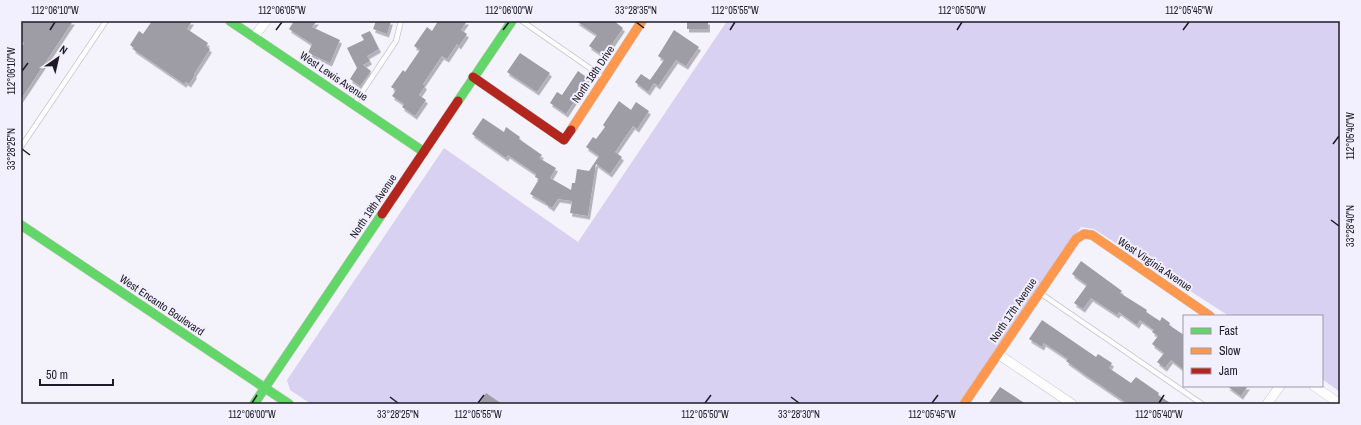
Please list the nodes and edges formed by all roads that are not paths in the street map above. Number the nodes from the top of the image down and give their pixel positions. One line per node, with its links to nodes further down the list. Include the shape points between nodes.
1 (106, 21): 12 (lane)
2 (230, 21): 8 (street, West Lewis Avenue)
3 (266, 21): 8 (street)
4 (401, 21): 11 (lane, via 396,41)
5 (512, 21): 9 (street, North 19th Avenue)
6 (522, 21): 10 (lane)
7 (642, 21): 10 (street, North 18th Drive)
8 (254, 37): 11 (street, West Lewis Avenue)
9 (473, 78): 10 (street, North 18th Drive, via 564,140); 13 (street, North 19th Avenue)
10 (605, 78)
11 (353, 104): 13 (street, West Lewis Avenue)
12 (21, 147)
13 (424, 152): 21 (street, North 19th Avenue)
14 (21, 225): 21 (street, West Encanto Boulevard)
15 (1084, 234): 16 (street, North 17th Avenue, via 1076,239); 17 (street, West Virginia Avenue, via 1092,235)
16 (1039, 292): 18 (street, North 17th Avenue); 26 (lane)
17 (1209, 315)
18 (998, 354): 24 (street, North 17th Avenue); 25 (street)
19 (1279, 387): 27 (street)
20 (1315, 387): 28 (street)
21 (265, 388): 22 (street, North 19th Avenue); 23 (street, West Encanto Boulevard)
22 (254, 404)
23 (289, 404)
24 (964, 404)
25 (1072, 404)
26 (1202, 404)
27 (1267, 404)
28 (1340, 404)

